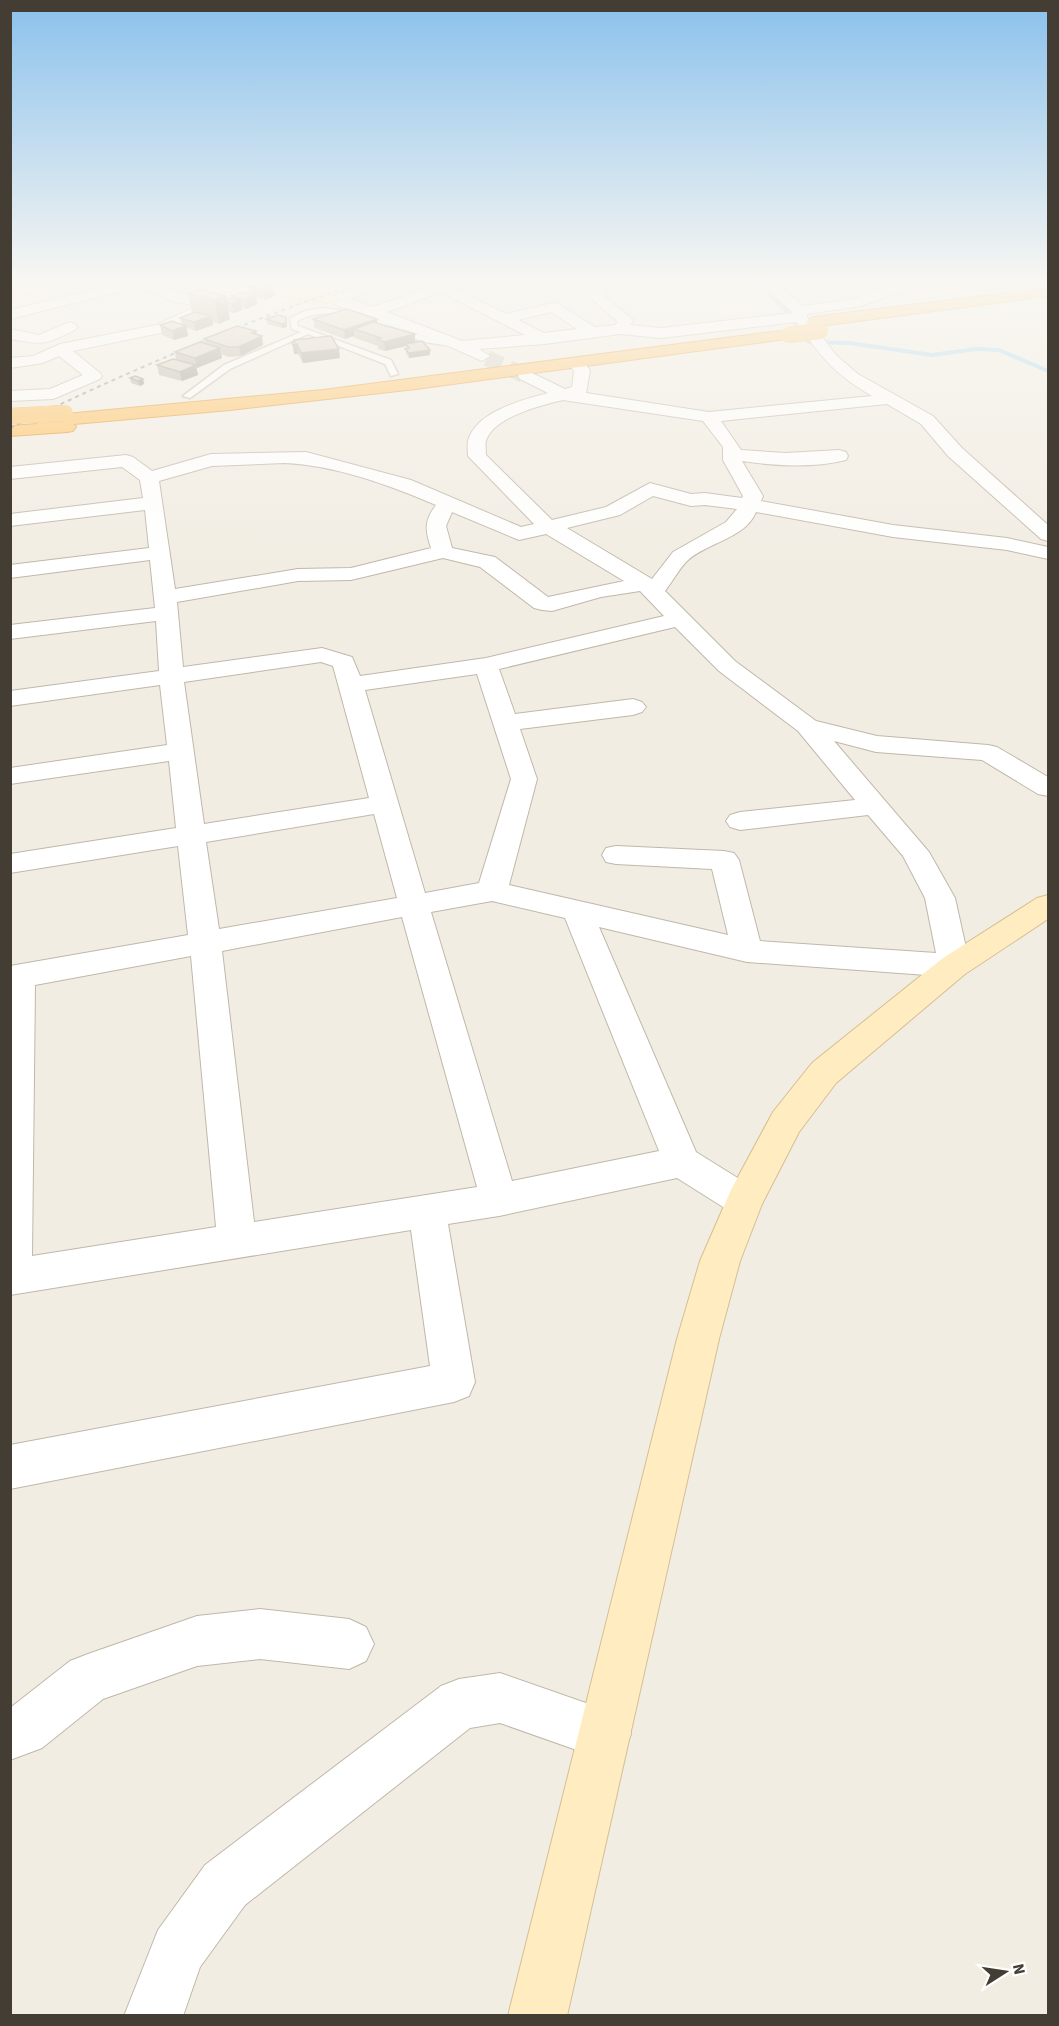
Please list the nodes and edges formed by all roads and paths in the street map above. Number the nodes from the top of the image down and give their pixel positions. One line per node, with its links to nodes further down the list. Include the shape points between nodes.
1 (93, 377): 11 (street, via 53,394)
2 (214, 377): 12 (lane)
3 (370, 377): 12 (highway)
4 (434, 377): 15 (highway, via 221,399)
5 (440, 377): 18 (highway, via 221,407 44,421)
6 (452, 377): 18 (highway, via 429,387 224,414)
7 (527, 377): 10 (street)
8 (581, 377): 10 (street, via 580,390)
9 (851, 377): 13 (street)
10 (564, 395): 17 (street); 26 (street, via 496,418 484,427 474,446 477,456)
11 (10, 396)
12 (187, 396): 15 (highway)
13 (890, 399): 17 (street); 27 (street, via 927,420 955,452)
14 (19, 408): 15 (highway)
15 (72, 408): 16 (highway, bridge)
16 (10, 416)
17 (709, 417): 19 (street, via 732,447)
18 (15, 428)
19 (732, 454): 20 (street, via 778,459); 24 (street, via 737,471 753,496)
20 (839, 456)
21 (10, 473): 22 (street, via 126,461)
22 (152, 491): 23 (street, via 211,460 306,458 404,484); 25 (street); 29 (street)
23 (449, 503): 26 (street, via 519,534); 28 (street, via 437,515 435,524)
24 (749, 506): 26 (street, via 691,500 650,489 613,511); 27 (street, via 893,531 1007,544); 31 (street, via 744,518 680,556)
25 (10, 520)
26 (547, 526): 31 (street)
27 (1048, 539)
28 (443, 552): 31 (street, via 487,562 542,603 552,604 599,591); 32 (street, via 351,574 298,575)
29 (158, 553): 30 (street); 32 (street)
30 (10, 572)
31 (649, 587): 33 (street)
32 (166, 605): 34 (street); 36 (street)
33 (682, 619): 35 (street); 41 (street, via 727,666)
34 (10, 632)
35 (486, 665): 37 (street); 40 (street)
36 (171, 675): 37 (street, via 322,655 344,662); 38 (street); 42 (street)
37 (352, 685): 45 (street)
38 (10, 699)
39 (633, 707): 40 (street)
40 (505, 723): 51 (street, via 524,779)
41 (807, 726): 44 (street, via 876,744 988,753); 46 (street)
42 (181, 751): 43 (street); 48 (street)
43 (10, 776)
44 (1048, 789)
45 (385, 804): 48 (street); 52 (street)
46 (875, 806): 47 (street); 57 (street, via 915,852 940,897)
47 (740, 821)
48 (192, 835): 50 (street); 55 (street)
49 (616, 855): 56 (street, via 724,860)
50 (10, 864)
51 (492, 891): 52 (street); 54 (street)
52 (416, 903): 55 (street); 61 (street)
53 (1048, 905): 57 (street)
54 (577, 911): 56 (street); 60 (street)
55 (205, 943): 58 (street); 64 (street)
56 (747, 951): 57 (street)
57 (954, 966): 62 (street, via 824,1073 786,1122)
58 (15, 977): 59 (street)
59 (13, 1126): 65 (street)
60 (682, 1162): 61 (street); 62 (street)
61 (500, 1200): 63 (street)
62 (744, 1202): 69 (street, via 720,1261 698,1339)
63 (427, 1211): 64 (street); 66 (street, via 454,1382)
64 (237, 1242): 65 (street)
65 (11, 1277)
66 (10, 1467)
67 (349, 1644): 68 (street, via 260,1634 197,1641 88,1679 24,1730)
68 (10, 1734)
69 (605, 1734): 70 (street, via 500,1698 459,1704 225,1885 178,1950); 71 (street)
70 (153, 2016)
71 (537, 2016)

